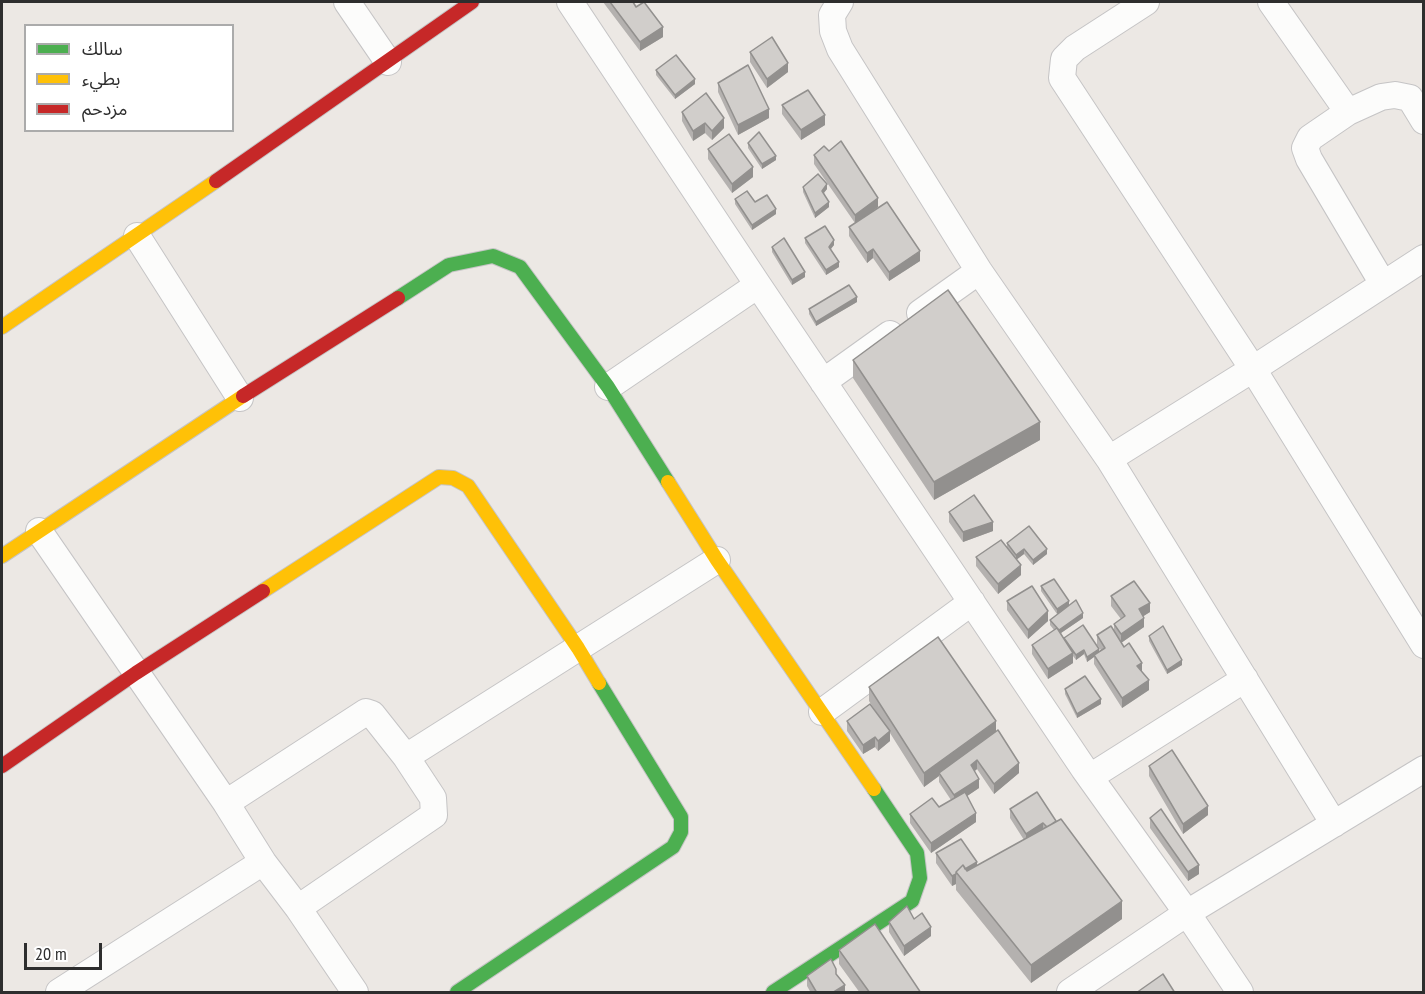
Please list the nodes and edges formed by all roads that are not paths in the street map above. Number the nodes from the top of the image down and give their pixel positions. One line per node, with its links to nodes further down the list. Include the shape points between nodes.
1 (347, 2): 7 (street)
2 (472, 2): 7 (street)
3 (570, 2): 14 (street)
4 (840, 2): 12 (street, via 832,15 840,49)
5 (1146, 2): 16 (street, via 1075,48 1064,59 1062,78)
6 (1271, 2): 8 (street)
7 (388, 62): 10 (street)
8 (1348, 112): 9 (street, via 1395,95 1410,98); 13 (street, via 1310,138 1305,148)
9 (1424, 121)
10 (137, 236): 15 (street); 19 (street)
11 (1424, 258): 13 (street)
12 (979, 271): 17 (street); 20 (street)
13 (1383, 284): 16 (street)
14 (758, 285): 17 (street); 18 (street)
15 (2, 327)
16 (1253, 369): 20 (street); 25 (street)
17 (823, 382): 24 (street)
18 (608, 387): 19 (street, via 520,267 493,256 449,265); 23 (street)
19 (240, 398): 21 (street)
20 (1109, 459): 28 (street)
21 (39, 531): 22 (street); 27 (street)
22 (2, 556)
23 (717, 560): 26 (street); 29 (street)
24 (972, 602): 29 (street); 33 (street)
25 (1424, 645)
26 (578, 648): 27 (street, via 468,486 453,478 439,477); 30 (street); 41 (street, via 681,817 681,832 673,847)
27 (136, 673): 31 (street); 34 (street)
28 (1245, 679): 33 (street); 35 (street)
29 (822, 712): 42 (street, via 917,854 920,878 912,901)
30 (406, 757): 34 (street, via 372,714 366,712); 37 (street, via 433,798 434,815)
31 (2, 766)
32 (1424, 769): 35 (street)
33 (1090, 777): 38 (street)
34 (226, 803): 36 (street)
35 (1334, 824): 38 (street)
36 (263, 862): 37 (street); 39 (street)
37 (298, 908): 40 (street)
38 (1187, 913): 43 (street); 44 (street)
39 (60, 993)
40 (355, 993)
41 (457, 993)
42 (773, 993)
43 (1070, 993)
44 (1240, 993)

